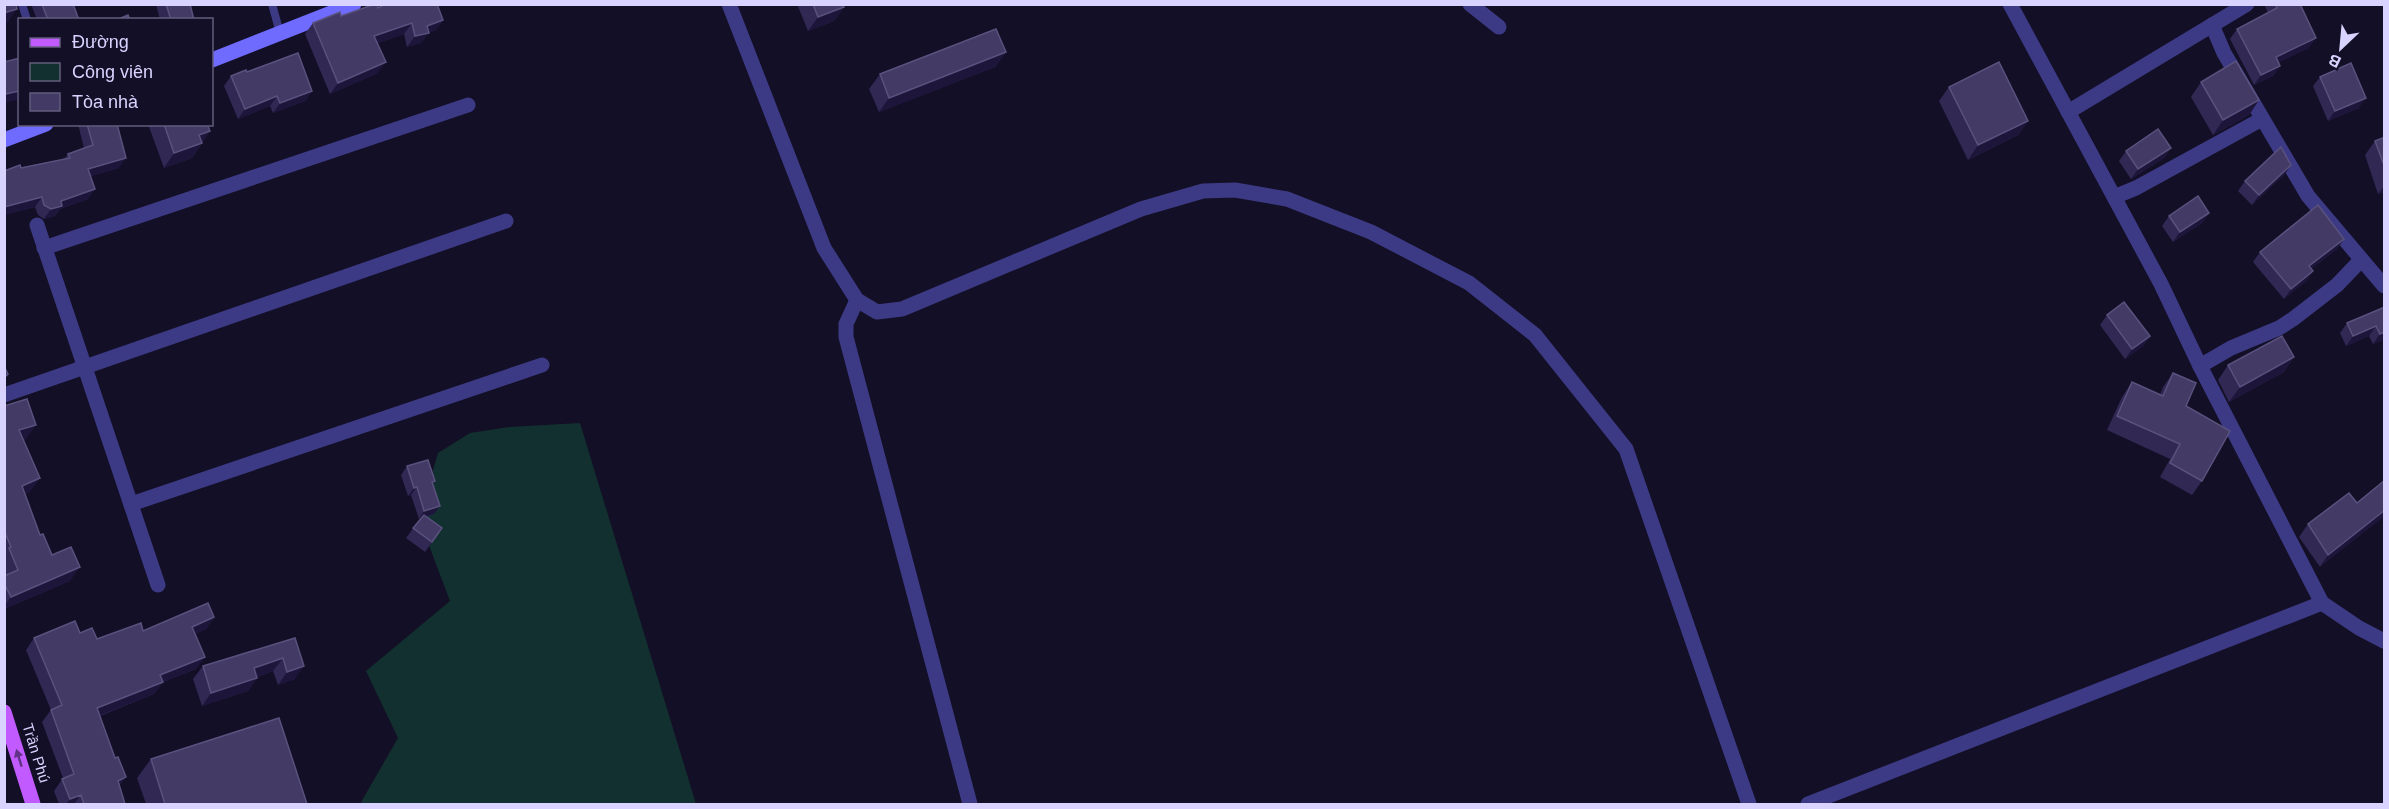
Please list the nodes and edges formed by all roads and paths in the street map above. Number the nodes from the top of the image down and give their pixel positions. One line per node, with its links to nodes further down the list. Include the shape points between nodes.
1 (272, 4): 9 (lane)
2 (354, 4): 9 (street)
3 (729, 4): 22 (street, via 824,248)
4 (1470, 4): 8 (street)
5 (2010, 4): 12 (street)
6 (2247, 4): 7 (street)
7 (2212, 25): 12 (street); 13 (street)
8 (1499, 27)
9 (280, 33): 10 (street)
10 (213, 60)
11 (468, 105): 19 (street)
12 (2068, 112): 16 (street)
13 (2262, 118): 16 (street); 20 (street, via 2308,196)
14 (41, 126): 15 (street)
15 (4, 140)
16 (2114, 197): 24 (street)
17 (506, 221): 25 (street)
18 (37, 225): 19 (street)
19 (44, 248): 25 (street)
20 (2361, 260): 21 (street); 24 (street, via 2337,285 2293,319)
21 (2385, 286)
22 (857, 300): 33 (street, via 846,324 846,337); 34 (street, via 877,312 902,309 1141,209 1203,191 1235,190 1287,199 1371,232 1469,283 1535,335 1626,449)
23 (543, 365): 27 (street)
24 (2200, 366): 29 (street)
25 (83, 367): 26 (street); 27 (street)
26 (4, 394)
27 (131, 504): 28 (street)
28 (158, 585)
29 (2322, 603): 30 (street); 35 (street)
30 (2385, 641)
31 (4, 712): 32 (main road, Trần Phú, one-way to 31)
32 (33, 804)
33 (970, 804)
34 (1749, 804)
35 (1808, 804)

